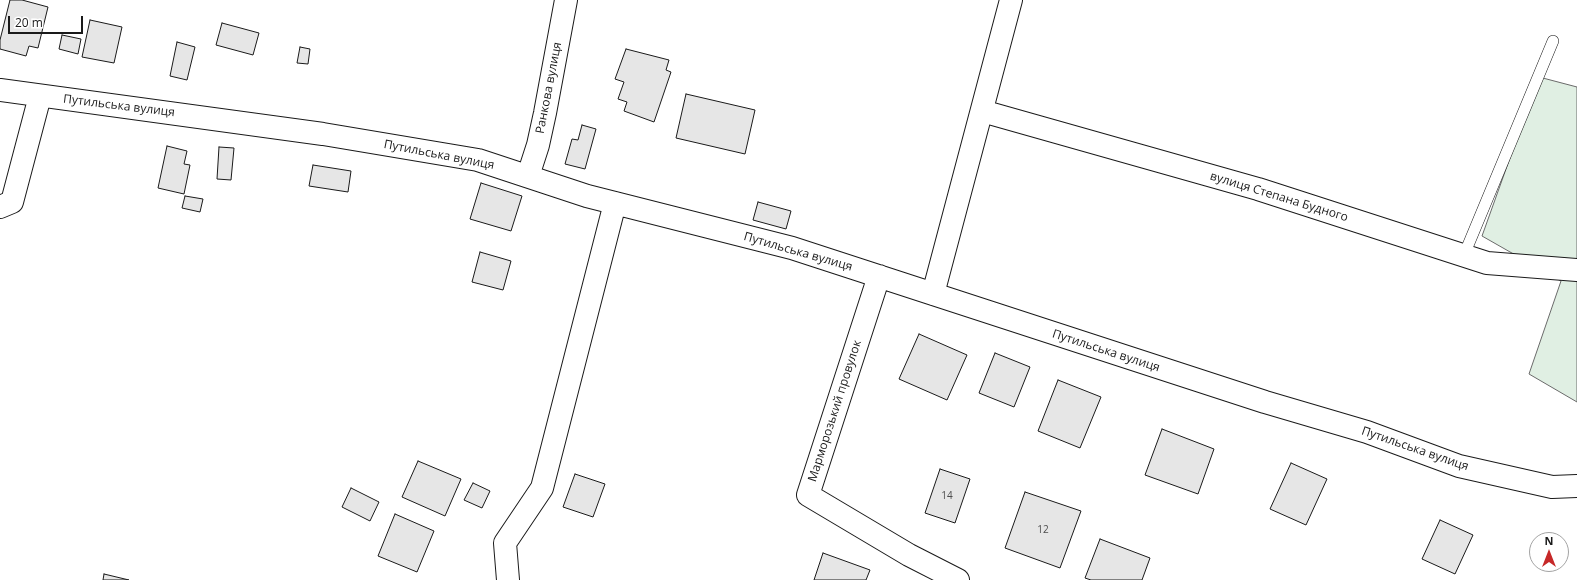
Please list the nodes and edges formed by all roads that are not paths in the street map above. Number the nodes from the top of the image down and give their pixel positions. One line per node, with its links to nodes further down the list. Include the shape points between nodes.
1 (566, 0): 7 (street, Ранкова вулиця, via 545,113)
2 (1011, 0): 6 (street)
3 (1553, 41): 10 (lane)
4 (0, 90): 5 (street, Путильська вулиця)
5 (40, 96): 7 (street, Путильська вулиця, via 444,154 478,160); 9 (street, via 12,202)
6 (982, 111): 10 (street, вулиця Степана Будного, via 1258,189); 13 (street)
7 (528, 176): 8 (street, Путильська вулиця)
8 (615, 204): 12 (street, Путильська вулиця, via 792,248); 15 (street, via 542,488 505,543)
9 (0, 207)
10 (1464, 255): 11 (street, вулиця Степана Будного, via 1487,263)
11 (1577, 270)
12 (879, 276): 13 (street, Путильська вулиця); 16 (street, Марморозький провулок, via 808,495 909,555)
13 (934, 294): 14 (street, Путильська вулиця, via 1265,402 1367,432 1459,466 1552,487)
14 (1577, 486)
15 (508, 580)
16 (958, 580)

